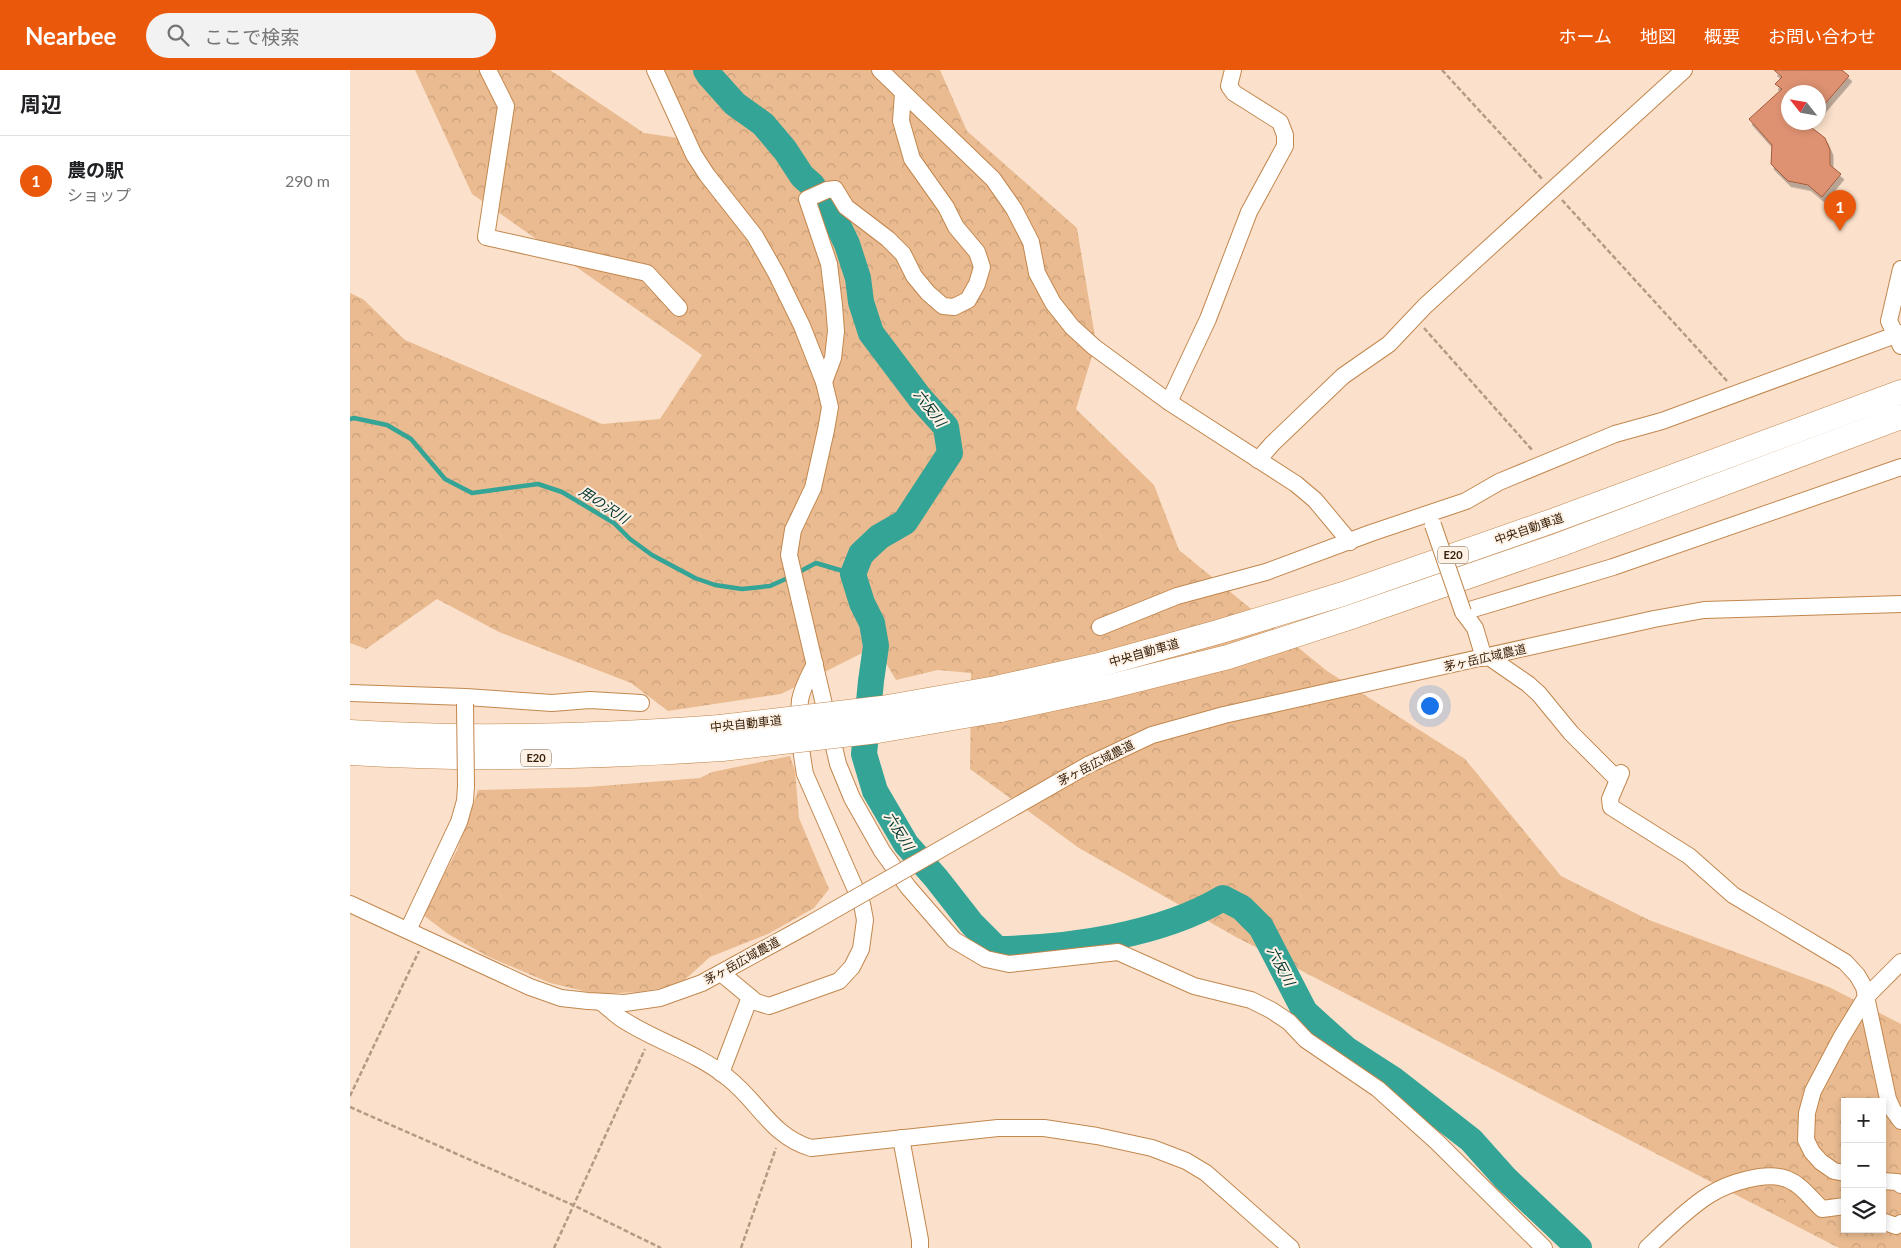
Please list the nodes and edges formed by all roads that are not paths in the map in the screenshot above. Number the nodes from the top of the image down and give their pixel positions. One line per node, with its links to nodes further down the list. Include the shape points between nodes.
1 (488, 70): 8 (street, via 506,106 486,236 647,273)
2 (655, 70): 10 (street, via 694,155 755,236 776,273)
3 (880, 70): 6 (street)
4 (1234, 70): 12 (street, via 1229,86 1234,93 1280,122 1285,146 1249,212 1208,319)
5 (1684, 70): 14 (street, via 1552,189 1389,344 1343,376)
6 (902, 94): 10 (street, via 901,120 912,159 956,227 977,252 982,267 968,300 954,307 943,306 914,276 903,254 846,207 835,189 807,199 829,264 836,331 833,358); 12 (street, via 993,179 1031,242 1038,273 1053,303 1072,327)
7 (1901, 269): 9 (street, via 1890,321)
8 (679, 308)
9 (1899, 338): 16 (street, via 1571,451 1499,482)
10 (824, 382): 22 (street, via 830,407 826,430 813,488 793,530 790,555)
11 (1901, 392): 24 (highway, 中央自動車道 / E20, via 1552,521 1342,594)
12 (1169, 402): 14 (street)
13 (1901, 417): 24 (highway, 中央自動車道 / E20, via 1559,545 1257,648 1104,688)
14 (1258, 460): 17 (street, via 1315,500)
15 (1901, 467): 19 (street, via 1613,567)
16 (1432, 519): 17 (street); 19 (street, bridge)
17 (1350, 542): 20 (street, via 1266,572 1177,596)
18 (1901, 604): 21 (street, 茅ヶ岳広域農道, via 1704,610)
19 (1463, 612): 21 (street, via 1475,628)
20 (1100, 627)
21 (1487, 658): 33 (street, 茅ヶ岳広域農道, bridge, via 1224,715 1152,735 1088,765); 35 (street, via 1528,684 1571,733 1620,776 1610,799 1611,807 1689,856 1733,895 1845,962 1857,975)
22 (815, 664): 34 (street, via 800,700 802,758 805,774 862,904 865,920 861,949 852,967 839,981 769,1006); 48 (street, via 838,764 852,798 882,851 954,940 986,959 1009,964 1118,952 1194,986 1251,1000 1271,1010 1289,1022 1306,1040 1378,1089 1438,1142)
23 (350, 693): 25 (street)
24 (998, 699): 28 (highway, 中央自動車道 / E20, bridge, via 882,708)
25 (466, 701): 26 (street); 31 (street, bridge, via 465,801)
26 (641, 703)
27 (350, 732): 28 (highway, 中央自動車道 / E20)
28 (721, 738): 29 (highway, 中央自動車道 / E20, via 626,756 505,758)
29 (350, 753)
30 (350, 904): 31 (street, 茅ヶ岳広域農道)
31 (408, 930): 36 (street, 茅ヶ岳広域農道, via 530,987 561,998)
32 (1901, 962): 35 (street)
33 (721, 973): 34 (street); 36 (street, 茅ヶ岳広域農道, via 660,998 625,1003)
34 (750, 997): 37 (street)
35 (1866, 997): 38 (street, via 1888,1099); 40 (street, via 1813,1092 1807,1113 1806,1140 1812,1152 1821,1162)
36 (601, 1002): 37 (street, via 624,1021)
37 (721, 1073): 39 (street, via 781,1134 795,1143 811,1148)
38 (1901, 1121)
39 (901, 1138): 46 (street); 47 (street, via 998,1128 1044,1128 1152,1148 1206,1173)
40 (1841, 1172)
41 (1886, 1181): 42 (street)
42 (1901, 1185)
43 (1841, 1207): 49 (street, via 1822,1209 1806,1191 1787,1179 1744,1180 1709,1195)
44 (1886, 1222): 45 (street, via 1896,1226)
45 (1901, 1224)
46 (920, 1248)
47 (1291, 1248)
48 (1544, 1248)
49 (1647, 1248)

